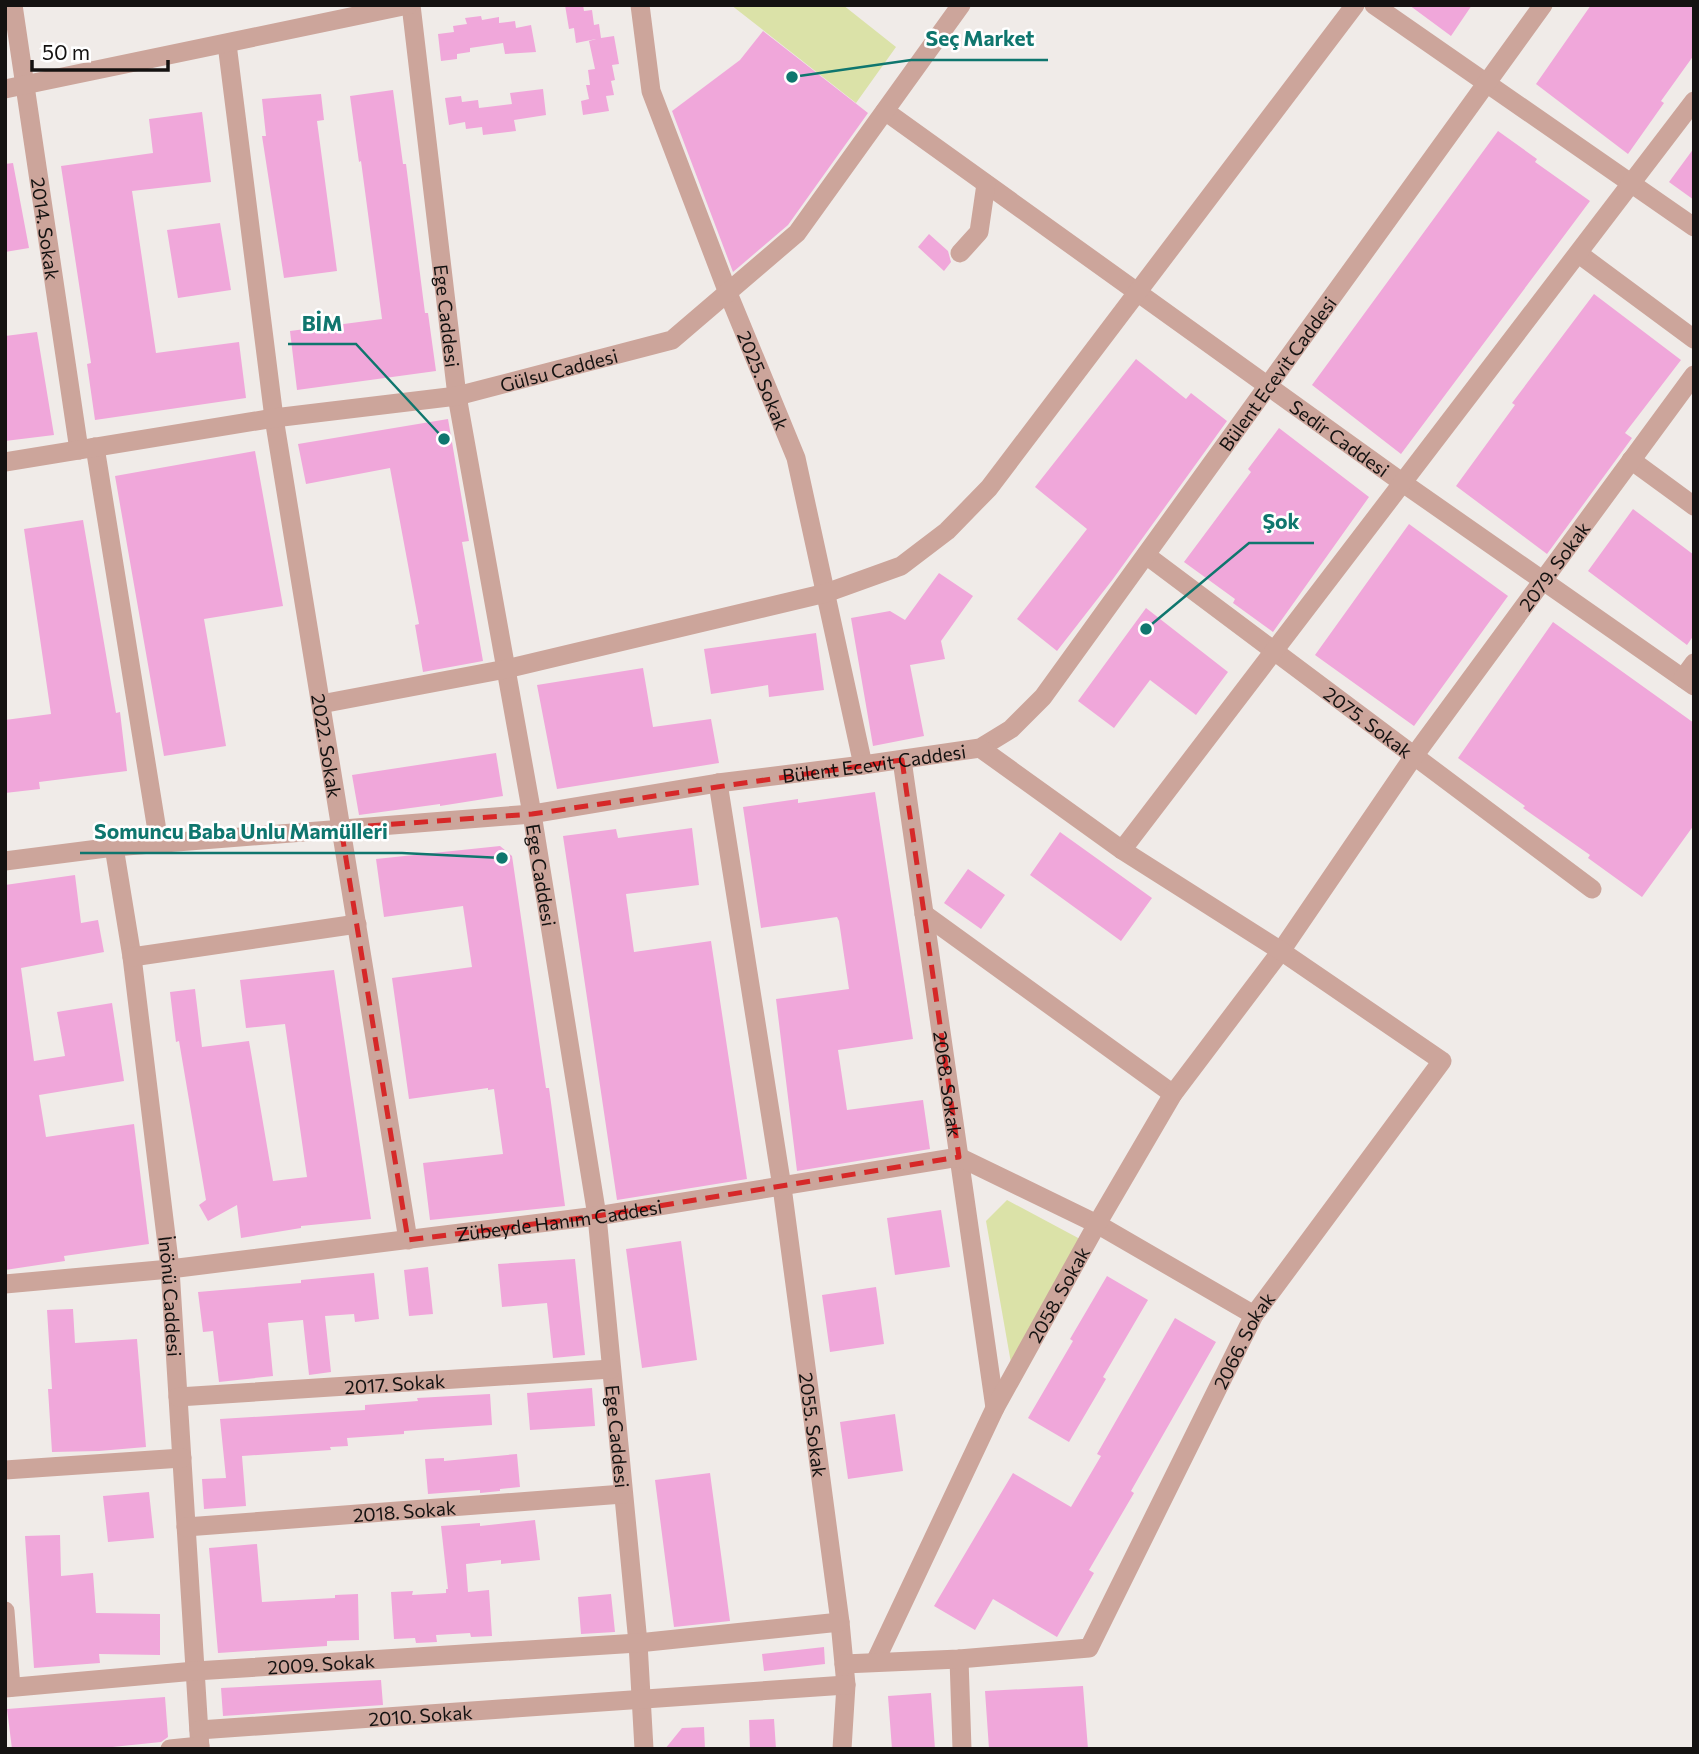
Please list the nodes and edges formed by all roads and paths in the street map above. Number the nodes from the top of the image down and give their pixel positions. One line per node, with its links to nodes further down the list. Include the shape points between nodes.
1 (13, 5): 10 (street, 2014. Sokak)
2 (409, 5): 8 (street); 24 (street, Ege Caddesi)
3 (640, 5): 19 (street, 2025. Sokak, via 651,92)
4 (961, 5): 13 (street, Gülsu Caddesi)
5 (1355, 5): 20 (street)
6 (1374, 5): 9 (street)
7 (1543, 5): 9 (street, Bülent Ecevit Caddesi)
8 (227, 44): 10 (street); 25 (street, 2022. Sokak)
9 (1487, 83): 15 (street); 23 (street, Bülent Ecevit Caddesi)
10 (25, 86): 11 (street); 26 (street, 2014. Sokak)
11 (5, 89)
12 (1694, 101): 15 (street)
13 (886, 111): 14 (street, Sedir Caddesi); 19 (street, Gülsu Caddesi, via 797,233)
14 (986, 184): 17 (street, via 979,232); 20 (street, Sedir Caddesi)
15 (1632, 184): 16 (street); 18 (street)
16 (1694, 227)
17 (960, 253)
18 (1579, 254): 21 (street); 29 (street)
19 (728, 293): 24 (street, Gülsu Caddesi, via 672,340); 33 (street, 2025. Sokak, via 796,458)
20 (1138, 293): 23 (street, Sedir Caddesi); 33 (street, via 989,488 947,531 901,566)
21 (1694, 339)
22 (1694, 375): 27 (street, 2079. Sokak)
23 (1269, 387): 29 (street, Sedir Caddesi); 31 (street, Bülent Ecevit Caddesi)
24 (457, 396): 25 (street, Gülsu Caddesi); 35 (street, Ege Caddesi)
25 (274, 418): 26 (street, Gülsu Caddesi); 37 (street, 2022. Sokak)
26 (87, 448): 28 (street, Gülsu Caddesi); 45 (street, 2014. Sokak)
27 (1631, 460): 30 (street); 32 (street, 2079. Sokak)
28 (5, 462)
29 (1404, 483): 32 (street, Sedir Caddesi); 34 (street)
30 (1694, 506)
31 (1146, 555): 34 (street, 2075. Sokak); 38 (street, Bülent Ecevit Caddesi, via 1043,697 1011,729)
32 (1543, 580): 36 (street, Sedir Caddesi); 39 (street, 2079. Sokak)
33 (826, 593): 35 (street); 41 (street, 2025. Sokak)
34 (1274, 651): 39 (street, 2075. Sokak); 47 (street)
35 (506, 669): 37 (street); 43 (street, Ege Caddesi)
36 (1690, 676)
37 (321, 704): 44 (street, 2022. Sokak)
38 (980, 748): 40 (street, Bülent Ecevit Caddesi); 47 (street)
39 (1414, 756): 49 (street, 2075. Sokak); 52 (street, 2079. Sokak)
40 (902, 760): 41 (street, Bülent Ecevit Caddesi); 50 (street, 2068. Sokak)
41 (863, 765): 42 (street, Bülent Ecevit Caddesi)
42 (718, 783): 43 (street, Bülent Ecevit Caddesi); 56 (street, 2055. Sokak)
43 (532, 814): 44 (street, Bülent Ecevit Caddesi); 57 (street, Ege Caddesi)
44 (341, 828): 45 (street, Bülent Ecevit Caddesi); 51 (street, 2022. Sokak)
45 (159, 843): 46 (street, Bülent Ecevit Caddesi)
46 (114, 847): 48 (street, Bülent Ecevit Caddesi); 53 (street, İnönü Caddesi)
47 (1122, 850): 52 (street)
48 (5, 861)
49 (1592, 889)
50 (924, 914): 54 (street); 55 (street, 2068. Sokak)
51 (357, 924): 53 (street); 59 (street, 2022. Sokak)
52 (1281, 951): 54 (street, 2058. Sokak); 62 (street, 2066. Sokak, via 1441,1061)
53 (132, 957): 60 (street, İnönü Caddesi)
54 (1173, 1094): 58 (street, 2058. Sokak)
55 (959, 1157): 56 (street, Zübeyde Hanım Caddesi); 58 (street); 65 (street, 2068. Sokak)
56 (782, 1186): 57 (street, Zübeyde Hanım Caddesi); 71 (street, 2055. Sokak)
57 (597, 1216): 59 (street, Zübeyde Hanım Caddesi); 63 (street, Ege Caddesi)
58 (1097, 1224): 62 (street); 65 (street, 2058. Sokak)
59 (408, 1240): 60 (street, Zübeyde Hanım Caddesi)
60 (170, 1269): 61 (street, Zübeyde Hanım Caddesi); 64 (street, İnönü Caddesi)
61 (5, 1284)
62 (1254, 1315): 73 (street, 2066. Sokak, via 1089,1648)
63 (611, 1368): 64 (street, 2017. Sokak); 68 (street, Ege Caddesi)
64 (178, 1397): 66 (street, İnönü Caddesi)
65 (995, 1408): 74 (street, 2058. Sokak)
66 (181, 1458): 67 (street); 69 (street, İnönü Caddesi)
67 (5, 1470)
68 (623, 1494): 69 (street, 2018. Sokak); 72 (street, Ege Caddesi)
69 (186, 1527): 76 (street, İnönü Caddesi)
70 (5, 1611): 78 (street)
71 (840, 1622): 72 (street, 2009. Sokak); 75 (street, 2055. Sokak)
72 (638, 1643): 76 (street, 2009. Sokak); 79 (street, Ege Caddesi)
73 (959, 1659): 74 (street); 84 (street)
74 (875, 1662): 75 (street)
75 (844, 1664): 77 (street, 2055. Sokak)
76 (195, 1671): 78 (street, 2009. Sokak); 80 (street, İnönü Caddesi)
77 (846, 1685): 79 (street, 2010. Sokak); 83 (street, 2055. Sokak)
78 (8, 1688)
79 (641, 1701): 80 (street, 2010. Sokak); 82 (street, Ege Caddesi)
80 (200, 1742): 81 (street, 2010. Sokak)
81 (170, 1749)
82 (644, 1749)
83 (842, 1749)
84 (962, 1749)

